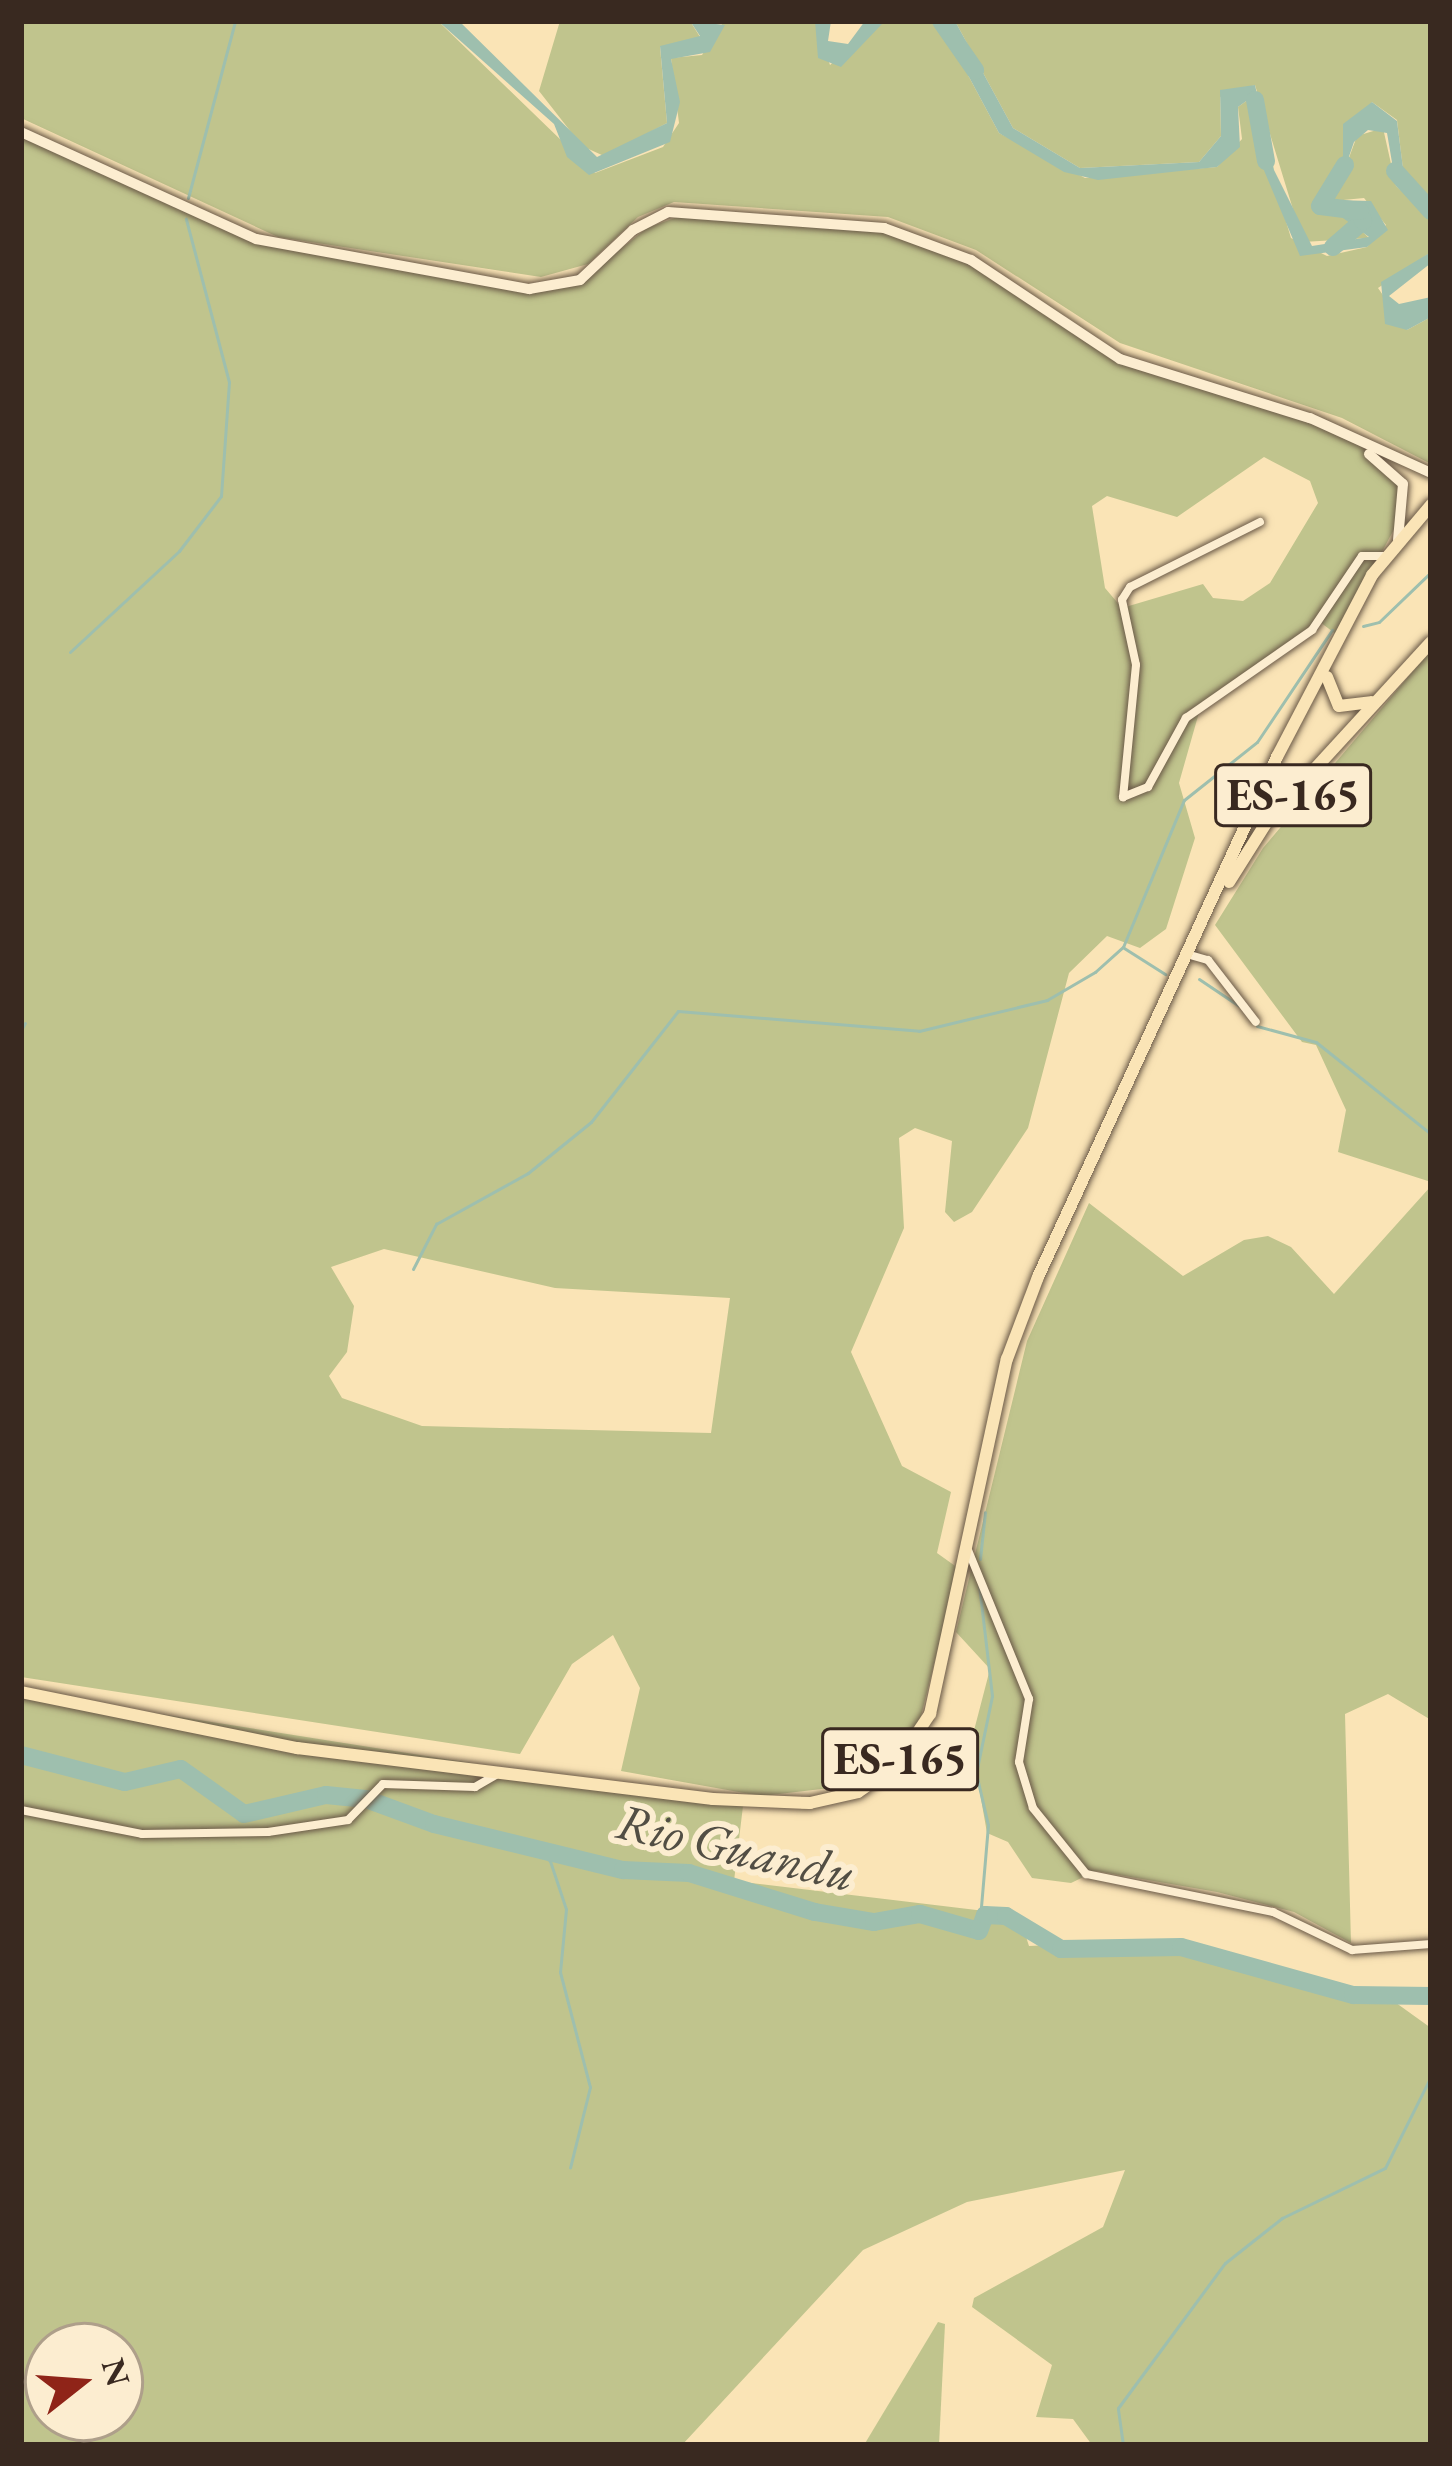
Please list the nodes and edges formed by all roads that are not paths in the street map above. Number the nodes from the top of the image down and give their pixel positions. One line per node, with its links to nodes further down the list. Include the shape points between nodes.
1 (21, 132): 2 (main road, via 256,239 530,289 580,280 633,230 668,212 884,228 971,260 1120,359)
2 (1310, 418): 3 (main road); 6 (main road, via 1393,469 1406,502)
3 (1431, 473)
4 (1431, 505): 6 (main road)
5 (1260, 522): 7 (street, via 1130,587 1122,600 1136,664 1123,797 1148,787 1186,718 1312,630 1362,556)
6 (1398, 540): 7 (main road)
7 (1385, 556): 9 (main road)
8 (1431, 643): 10 (main road)
9 (1327, 672): 10 (main road, via 1331,700 1349,711); 11 (main road, ES-165)
10 (1396, 682): 11 (main road, ES-165, via 1268,820)
11 (1206, 919): 12 (main road, ES-165)
12 (1190, 955): 13 (street, via 1208,960); 14 (main road, ES-165, via 1037,1277 1007,1359)
13 (1256, 1022)
14 (968, 1548): 16 (main road, ES-165, via 930,1714 895,1766 858,1792 810,1803 713,1799); 18 (street, via 1029,1699 1019,1762 1033,1808 1086,1874 1273,1912 1352,1950)
15 (21, 1692): 16 (main road, ES-165, via 297,1748)
16 (500, 1771): 17 (street, via 476,1787 383,1784 331,1825 192,1836)
17 (21, 1810)
18 (1431, 1944)

